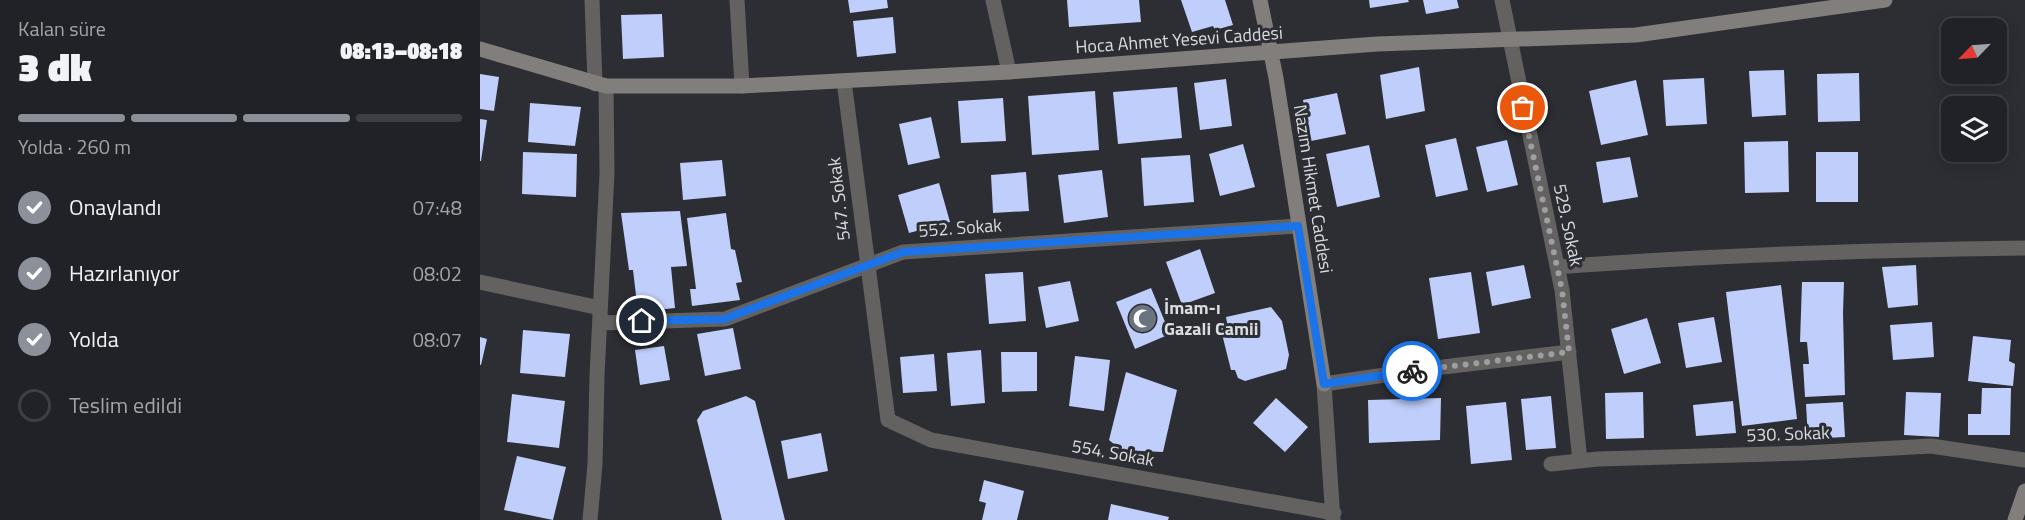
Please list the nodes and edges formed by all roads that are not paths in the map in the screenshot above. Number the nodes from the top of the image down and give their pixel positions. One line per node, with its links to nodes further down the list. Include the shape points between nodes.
1 (592, 0): 12 (street)
2 (737, 0): 13 (street)
3 (993, 0): 10 (street)
4 (1260, 0): 9 (street, Nazım Hikmet Caddesi)
5 (1502, 0): 7 (street, 529. Sokak)
6 (1885, 0): 7 (street, Hoca Ahmet Yesevi Caddesi, via 1636,35)
7 (1509, 39): 9 (street, Hoca Ahmet Yesevi Caddesi); 17 (street, 529. Sokak)
8 (480, 49): 12 (street, Hoca Ahmet Yesevi Caddesi)
9 (1271, 52): 10 (street, Hoca Ahmet Yesevi Caddesi); 14 (street, Nazım Hikmet Caddesi)
10 (1009, 72): 11 (street, Hoca Ahmet Yesevi Caddesi)
11 (844, 81): 13 (street, Hoca Ahmet Yesevi Caddesi); 16 (street, 547. Sokak)
12 (600, 85): 13 (street, Hoca Ahmet Yesevi Caddesi); 19 (street, via 608,173)
13 (742, 86)
14 (1298, 226): 16 (street, 552. Sokak, via 903,252); 21 (street, Nazım Hikmet Caddesi)
15 (2025, 248): 17 (street, via 1842,251)
16 (867, 266): 19 (street, 552. Sokak, via 724,319); 22 (street, 547. Sokak)
17 (1557, 267): 20 (street, 529. Sokak)
18 (480, 282): 19 (street, 552. Sokak)
19 (600, 316): 28 (street)
20 (1569, 352): 21 (street); 24 (street, 529. Sokak)
21 (1324, 384): 27 (street)
22 (888, 420): 27 (street, 554. Sokak, via 931,440)
23 (2025, 460): 24 (street, 530. Sokak, via 1931,446)
24 (1580, 461): 25 (street, 530. Sokak)
25 (1551, 464)
26 (2025, 491): 29 (street)
27 (1333, 517)
28 (590, 520)
29 (2015, 520)

